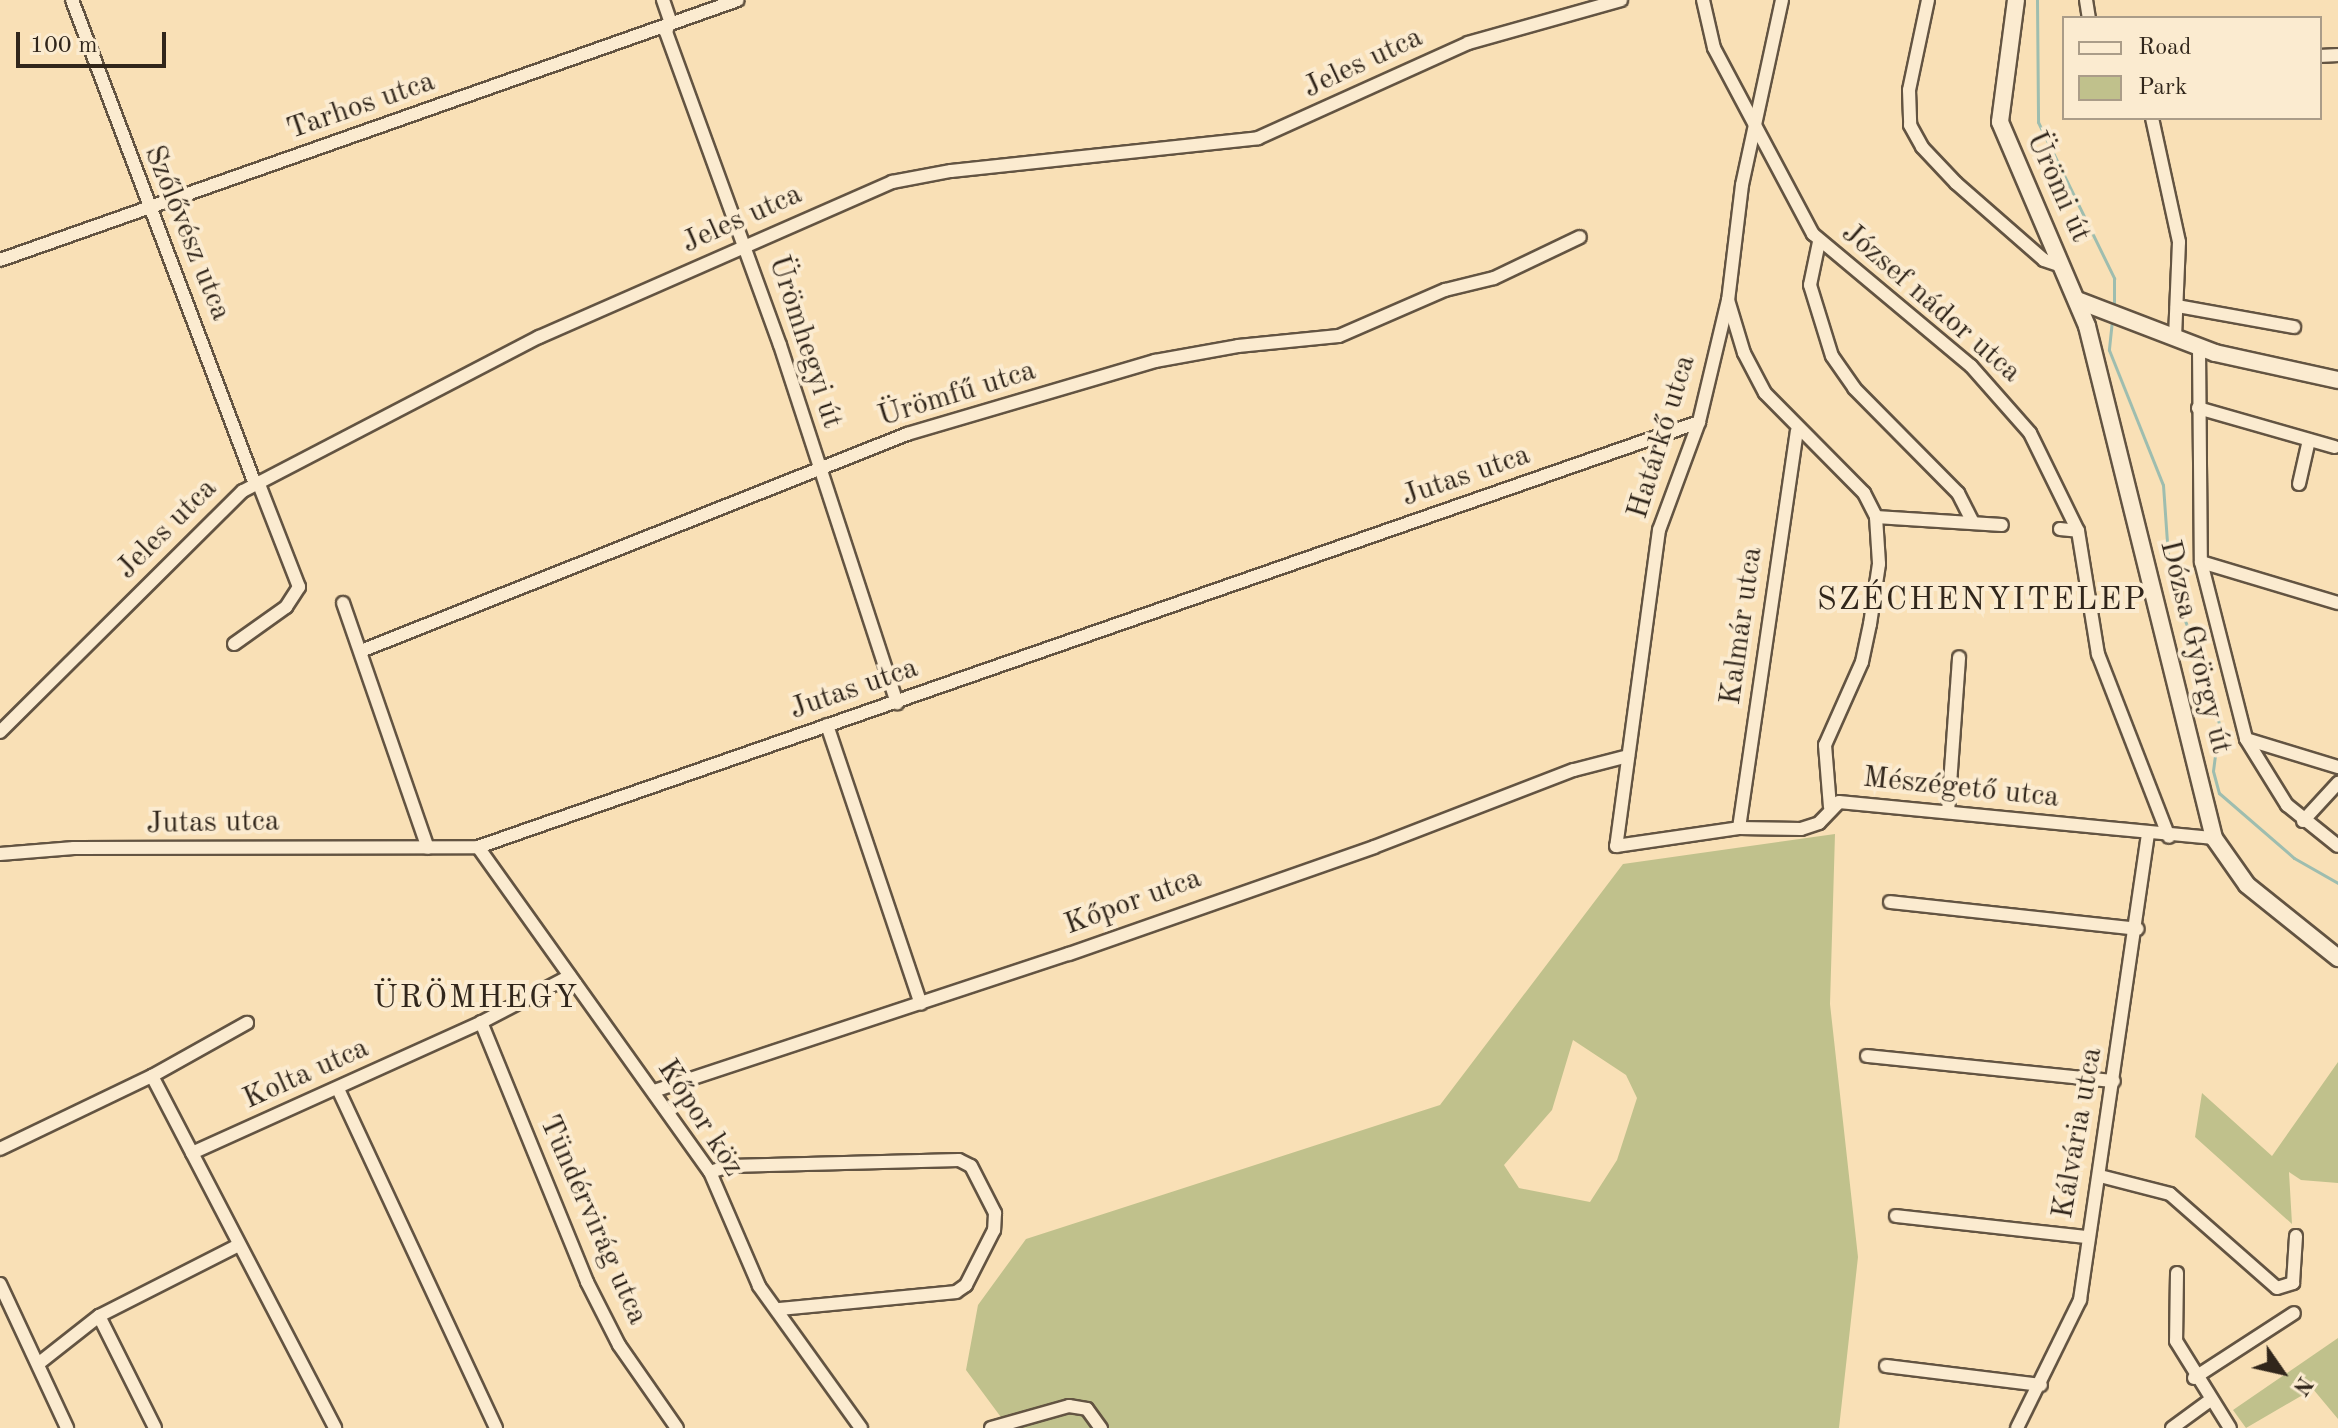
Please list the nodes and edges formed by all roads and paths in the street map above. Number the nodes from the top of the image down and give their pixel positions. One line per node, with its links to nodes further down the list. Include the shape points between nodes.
1 (72, 0): 12 (street, Szőlővész utca)
2 (663, 0): 9 (street, Ürömhegyi út)
3 (738, 0): 9 (street, Tarhos utca)
4 (1621, 0): 15 (street, Jeles utca, via 1468,43 1258,138 908,178)
5 (1703, 0): 11 (street, József nádor utca, via 1714,48)
6 (1782, 0): 11 (street, Határkő utca)
7 (1928, 0): 17 (street, via 1908,98 1915,134 1956,183 2044,260)
8 (2016, 0): 17 (main road, Ürömi út, via 2000,122)
9 (668, 26): 12 (street, Tarhos utca); 15 (street, Ürömhegyi út)
10 (2152, 120): 20 (street, via 2179,242)
11 (1755, 132): 14 (street, József nádor utca); 18 (street, Határkő utca)
12 (147, 208): 16 (street, Tarhos utca); 31 (street, Szőlővész utca)
13 (1580, 237): 30 (street, Ürömfű utca, via 1494,278 1445,290 1339,336 1155,361 970,414)
14 (1819, 242): 34 (street, via 1810,285 1832,356 1854,388 1958,493); 37 (street, József nádor utca, via 1995,388 2030,433)
15 (746, 246): 30 (street, Ürömhegyi út); 31 (street, Jeles utca, via 539,337)
16 (0, 260)
17 (2061, 266): 19 (main road, Ürömi út)
18 (1728, 300): 26 (street, Határkő utca); 27 (street, via 1754,378)
19 (2077, 300): 22 (main road); 57 (main road, Dózsa György út)
20 (2177, 306): 21 (street); 22 (street)
21 (2294, 327)
22 (2175, 336): 23 (main road)
23 (2199, 348): 24 (main road); 25 (street)
24 (2338, 380)
25 (2198, 408): 28 (street); 38 (street)
26 (1699, 422): 44 (street, Jutas utca); 48 (street, Határkő utca, via 1659,530)
27 (1797, 431): 33 (street, via 1864,493); 54 (street, Kalmár utca)
28 (2309, 440): 29 (street); 32 (street)
29 (2335, 447)
30 (818, 466): 42 (street, Ürömfű utca); 44 (street, Ürömhegyi út)
31 (257, 483): 41 (street, Szőlővész utca, via 299,587 286,607); 46 (street, Jeles utca)
32 (2299, 484)
33 (1876, 517): 34 (street); 51 (street, via 1879,564 1862,662 1825,745)
34 (1973, 522): 35 (street)
35 (2002, 525)
36 (2060, 529): 37 (street)
37 (2078, 531): 56 (street, József nádor utca, via 2098,654)
38 (2201, 562): 40 (street); 47 (street)
39 (343, 603): 42 (street)
40 (2338, 603)
41 (234, 644)
42 (361, 651): 61 (street)
43 (1959, 657): 52 (street)
44 (897, 703): 45 (street, Jutas utca)
45 (827, 725): 60 (street, Jutas utca); 67 (street)
46 (0, 732)
47 (2246, 739): 49 (street); 53 (street, via 2287,805)
48 (1628, 756): 58 (street, Határkő utca); 67 (street, Kőpor utca, via 1574,770 1366,850)
49 (2338, 767)
50 (2338, 783): 53 (street)
51 (1830, 807): 52 (street, Mészégető utca, via 1847,802); 54 (street, Mészégető utca, via 1819,823 1801,829)
52 (1948, 812): 55 (street, Mészégető utca)
53 (2303, 821): 59 (street)
54 (1739, 828): 58 (street, Mészégető utca)
55 (2148, 834): 56 (street, Mészégető utca); 64 (street, Kálvária utca)
56 (2169, 837): 57 (street)
57 (2214, 838): 65 (main road, Dózsa György út, via 2247,885)
58 (1616, 846)
59 (2338, 846)
60 (478, 847): 61 (street, Jutas utca); 66 (street, Kőpor köz)
61 (428, 848): 62 (street, Jutas utca, via 74,848)
62 (0, 854)
63 (1890, 902): 64 (street)
64 (2138, 929): 72 (street, Kálvária utca)
65 (2338, 958)
66 (570, 976): 68 (street, Kolta utca); 74 (street, Kőpor köz)
67 (921, 1004): 74 (street, Kőpor utca)
68 (481, 1022): 73 (street, Kolta utca); 98 (street, Tündérvirág utca, via 587,1282 619,1345)
69 (247, 1023): 71 (street)
70 (1867, 1056): 72 (street)
71 (152, 1076): 75 (street); 76 (street)
72 (2114, 1081): 78 (street, Kálvária utca)
73 (338, 1089): 76 (street, Kolta utca); 97 (street)
74 (654, 1091): 77 (street, Kőpor köz)
75 (0, 1149)
76 (192, 1153): 82 (street)
77 (710, 1172): 85 (street, Kőpor köz, via 759,1286); 85 (street, via 730,1166 959,1160 971,1166 995,1221 966,1285 956,1292)
78 (2100, 1176): 80 (street, via 2170,1194 2277,1288 2293,1283); 81 (street, Kálvária utca)
79 (1896, 1216): 81 (street)
80 (2296, 1236)
81 (2087, 1237): 91 (street, Kálvária utca, via 2080,1300)
82 (239, 1245): 87 (street); 96 (street)
83 (2177, 1273): 90 (street, via 2180,1352)
84 (0, 1284): 88 (street)
85 (778, 1309): 99 (street, Kőpor köz, via 803,1354)
86 (2294, 1313): 90 (street)
87 (99, 1316): 88 (street); 95 (street)
88 (38, 1364): 94 (street)
89 (1886, 1366): 91 (street)
90 (2194, 1378): 92 (street)
91 (2041, 1385): 101 (street, Kálvária utca)
92 (2209, 1401): 102 (street); 103 (street)
93 (993, 1427): 100 (street, via 1069,1406 1087,1409)
94 (67, 1428)
95 (154, 1428)
96 (335, 1428)
97 (496, 1428)
98 (677, 1428)
99 (861, 1428)
100 (1101, 1428)
101 (2017, 1428)
102 (2172, 1428)
103 (2230, 1428)

